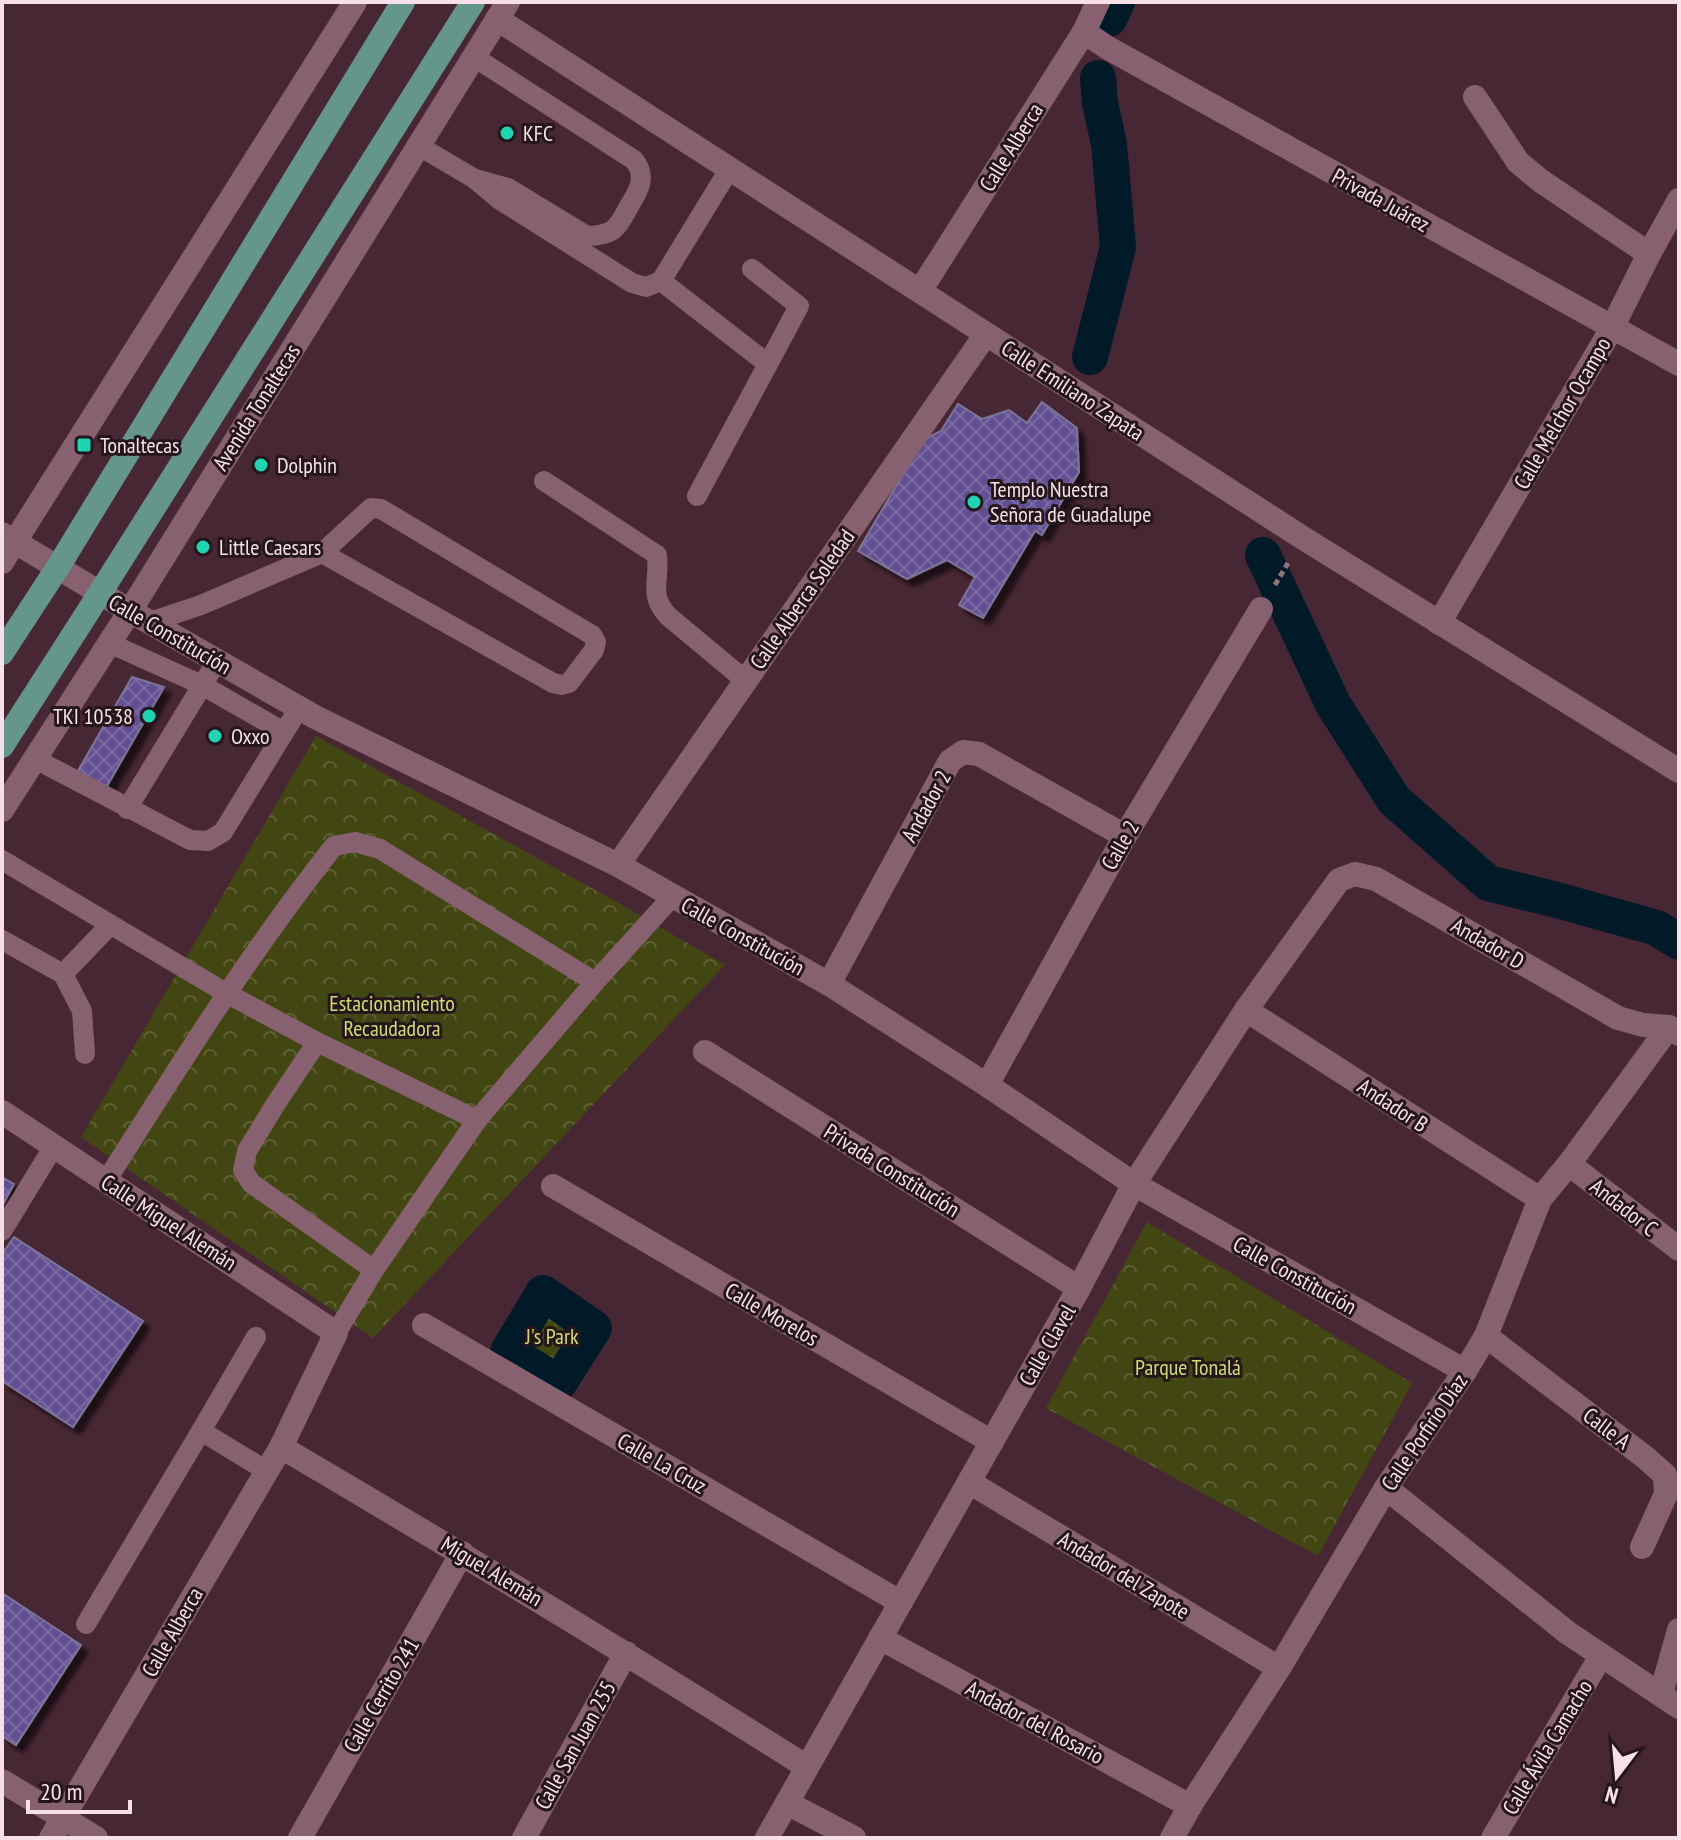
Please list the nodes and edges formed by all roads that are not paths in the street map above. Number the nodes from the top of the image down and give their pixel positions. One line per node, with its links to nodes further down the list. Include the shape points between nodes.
1 (355, 2): 23 (street)
2 (403, 2): 25 (main road)
3 (472, 2): 5 (street, Calle Emiliano Zapata); 26 (main road, Avenida Tonaltecas)
4 (1098, 2): 6 (street, Calle Alberca)
5 (503, 10): 7 (street, Avenida Tonaltecas); 10 (street, Calle Emiliano Zapata)
6 (1084, 32): 16 (street, Calle Alberca); 17 (street, Privada Juárez)
7 (474, 57): 9 (street, Avenida Tonaltecas); 11 (lane, via 634,160 642,174 619,224 596,236 587,236 508,188)
8 (1475, 97): 13 (street, via 1518,162)
9 (419, 146): 11 (lane); 28 (street, Avenida Tonaltecas)
10 (730, 168): 15 (lane); 16 (street, Calle Emiliano Zapata)
11 (475, 179): 15 (lane, via 632,283 646,287)
12 (1679, 200): 13 (street, Calle Melchor Ocampo)
13 (1649, 254): 17 (street, Calle Melchor Ocampo)
14 (752, 269): 19 (lane, via 799,306)
15 (661, 281): 19 (lane)
16 (920, 291): 18 (street, Calle Emiliano Zapata)
17 (1612, 328): 20 (street, Privada Juárez); 29 (street, Calle Melchor Ocampo)
18 (986, 334): 29 (street, Calle Emiliano Zapata); 33 (street, Calle Alberca Soledad)
19 (768, 364): 22 (lane)
20 (1679, 364)
21 (544, 481): 33 (lane, via 657,555 659,606)
22 (697, 496)
23 (6, 546): 25 (street, Calle Constitución)
24 (322, 553): 24 (lane, via 553,683 569,683 594,650 592,635 381,509 371,508); 28 (lane, via 201,605)
25 (58, 567): 26 (street, Calle Constitución); 31 (main road)
26 (100, 593): 28 (street, Calle Constitución); 37 (main road, Avenida Tonaltecas)
27 (1261, 609): 42 (street, Calle 2)
28 (140, 616): 30 (street, Avenida Tonaltecas); 32 (street, Calle Constitución)
29 (1439, 623): 39 (street, Calle Emiliano Zapata)
30 (109, 643): 34 (lane); 38 (street, Avenida Tonaltecas)
31 (2, 653)
32 (217, 661): 34 (lane); 35 (street, Calle Constitución)
33 (746, 681): 44 (street, Calle Alberca Soledad)
34 (202, 685): 36 (lane); 40 (lane)
35 (299, 708): 36 (lane); 44 (street, Calle Constitución)
36 (284, 732): 40 (lane, via 223,832 208,841 190,840)
37 (2, 746)
38 (35, 759): 40 (lane); 41 (street, Avenida Tonaltecas)
39 (1679, 771)
40 (127, 809)
41 (2, 810)
42 (1125, 836): 51 (street, Andador 2, via 979,754 963,752 950,761); 58 (street, Calle 2)
43 (2, 860): 47 (lane)
44 (618, 865): 46 (street, Calle Constitución)
45 (1355, 874): 53 (street, Calle Clavel, via 1339,880); 54 (street, Andador D, via 1376,879 1618,1018)
46 (673, 896): 50 (lane); 51 (street, Calle Constitución)
47 (110, 925): 49 (lane); 52 (lane)
48 (2, 940): 49 (lane)
49 (63, 974): 57 (lane, via 82,1011)
50 (595, 982): 52 (lane, via 380,849 355,842 334,846); 60 (lane)
51 (829, 984): 58 (street, Calle Constitución)
52 (226, 993): 55 (lane); 63 (lane)
53 (1246, 1010): 64 (street, Calle Clavel); 66 (street, Andador B)
54 (1674, 1030): 62 (street, Calle Porfirio Díaz)
55 (317, 1042): 60 (lane); 69 (lane, via 247,1151 243,1170 251,1183)
56 (705, 1052): 70 (street, Privada Constitución)
57 (85, 1054)
58 (987, 1085): 64 (street, Calle Constitución)
59 (2, 1112): 61 (street, Calle Miguel Alemán)
60 (477, 1120): 69 (lane)
61 (54, 1146): 63 (street, Calle Miguel Alemán); 67 (lane)
62 (1569, 1164): 66 (street, Calle Porfirio Díaz); 68 (street, Andador C)
63 (106, 1181): 72 (street, Calle Miguel Alemán)
64 (1134, 1184): 70 (street, Calle Clavel); 75 (street, Calle Constitución)
65 (553, 1186): 77 (street, Calle Morelos)
66 (1540, 1199): 73 (street, Calle Porfirio Díaz)
67 (2, 1231)
68 (1679, 1249)
69 (374, 1270): 72 (lane)
70 (1079, 1288): 77 (street, Calle Clavel)
71 (424, 1325): 84 (street, Calle La Cruz)
72 (336, 1333): 78 (street)
73 (1486, 1336): 75 (street, Calle Porfirio Díaz); 82 (street, Calle A, via 1665,1475 1666,1494)
74 (256, 1337): 76 (lane)
75 (1465, 1371): 81 (street, Calle Porfirio Díaz)
76 (201, 1431): 79 (lane); 85 (lane)
77 (992, 1442): 80 (street, Calle Clavel)
78 (281, 1447): 79 (street, Calle Alberca); 83 (street, Miguel Alemán)
79 (267, 1471): 96 (street, Calle Alberca)
80 (969, 1482): 84 (street, Calle Clavel); 90 (street, Andador del Zapote)
81 (1386, 1488): 89 (street); 90 (street, Calle Porfirio Díaz)
82 (1642, 1547)
83 (462, 1553): 88 (street, Miguel Alemán); 98 (street, Calle Cerrito 241)
84 (900, 1602): 87 (street, Calle Clavel)
85 (86, 1624)
86 (1679, 1630): 91 (street)
87 (880, 1638): 92 (street, Calle Clavel); 95 (street, Andador del Rosario)
88 (626, 1653): 92 (street, Miguel Alemán); 99 (street, Calle San Juan 255)
89 (1601, 1656): 91 (street); 103 (street, Calle Ávila Camacho)
90 (1279, 1668): 95 (street, Calle Porfirio Díaz)
91 (1670, 1700)
92 (807, 1767): 94 (street, Calle Clavel)
93 (2, 1781): 96 (street)
94 (787, 1803): 100 (street, Calle Clavel); 101 (street)
95 (1190, 1806): 102 (street, Calle Porfirio Díaz)
96 (57, 1828): 97 (street)
97 (96, 1838)
98 (300, 1838)
99 (524, 1838)
100 (767, 1838)
101 (854, 1838)
102 (1172, 1838)
103 (1493, 1838)

